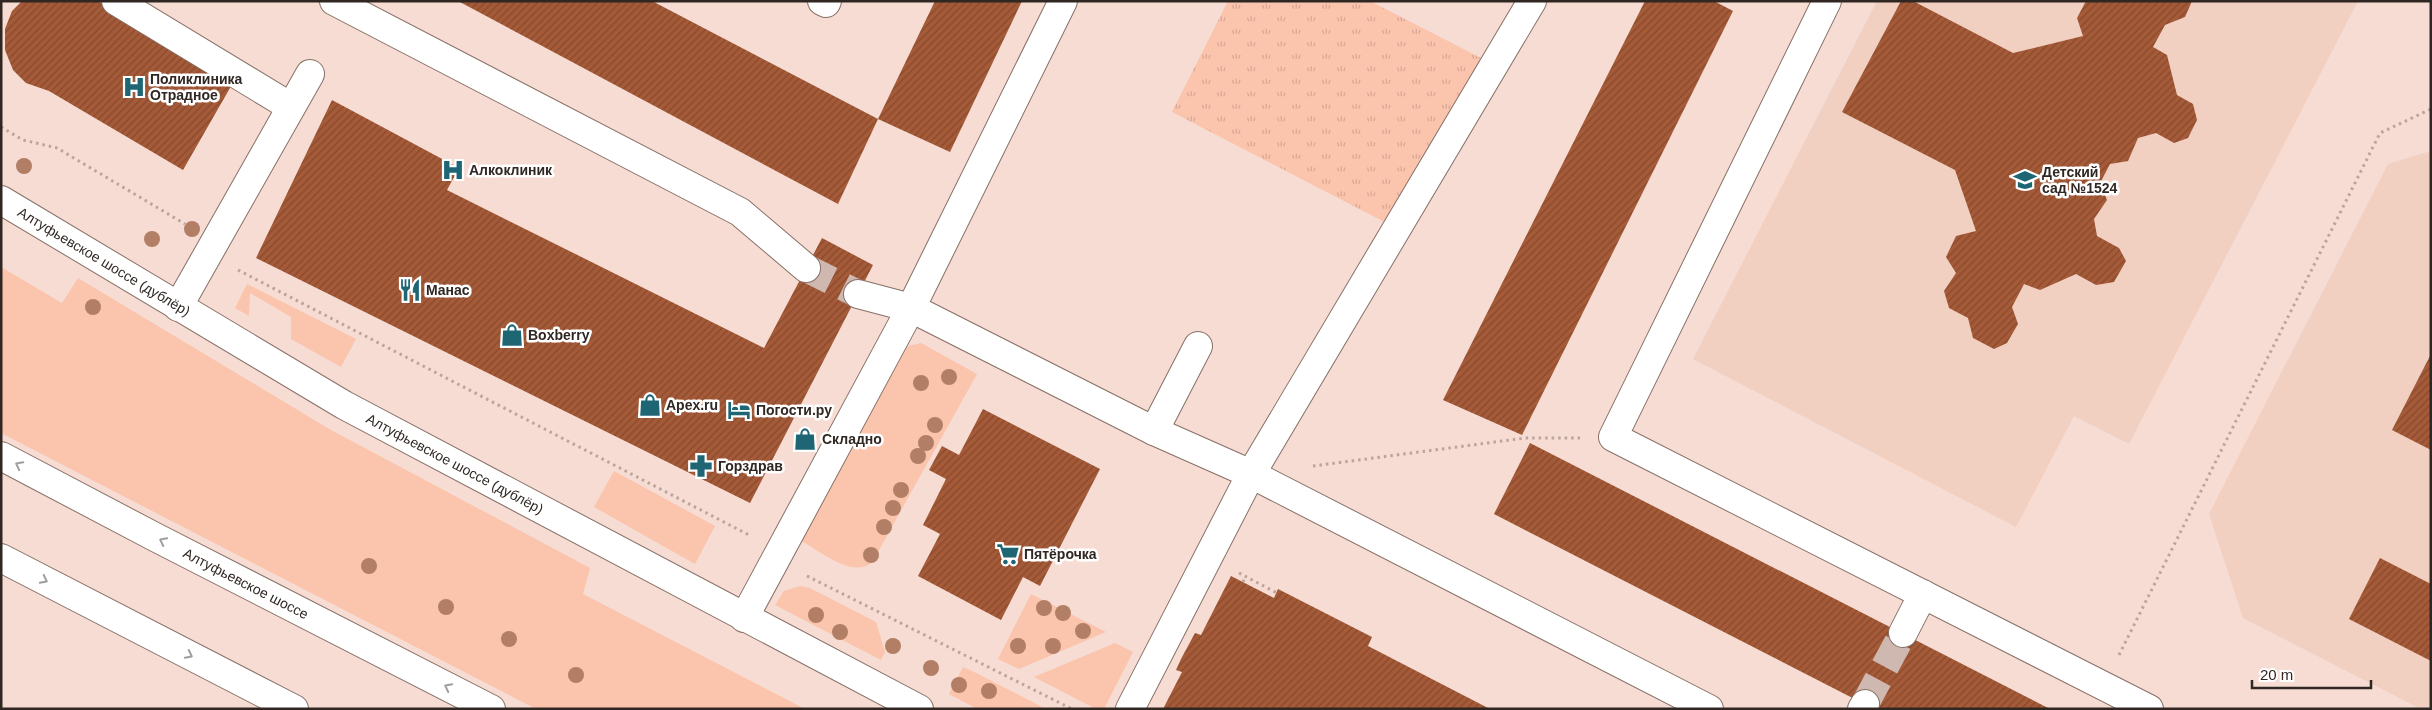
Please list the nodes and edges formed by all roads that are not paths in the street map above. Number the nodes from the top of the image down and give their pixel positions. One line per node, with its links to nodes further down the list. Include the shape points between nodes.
1 (116, 1): 9 (main road)
2 (334, 1): 11 (main road, via 740,212)
3 (822, 1): 4 (main road)
4 (827, 1)
5 (1063, 1): 14 (main road)
6 (1532, 1): 18 (main road)
7 (1826, 1): 20 (main road, via 1613,437)
8 (310, 74): 9 (main road)
9 (291, 107): 13 (main road)
10 (1, 200): 13 (main road, Алтуфьевское шоссе (дублёр))
11 (806, 268)
12 (858, 294): 14 (main road)
13 (178, 307): 21 (main road, Алтуфьевское шоссе (дублёр), via 344,405)
14 (911, 308): 16 (main road); 21 (main road)
15 (1198, 346): 16 (main road)
16 (1154, 431): 18 (main road)
17 (1, 456): 24 (main road, Алтуфьевское шоссе, one-way to 17)
18 (1251, 474): 26 (main road); 27 (main road)
19 (1, 558): 23 (main road, one-way to 23)
20 (1923, 594): 22 (main road); 28 (main road)
21 (744, 618): 25 (main road, Алтуфьевское шоссе (дублёр))
22 (1902, 633)
23 (294, 709)
24 (491, 709)
25 (920, 709)
26 (1130, 709)
27 (1709, 709)
28 (2149, 709)

